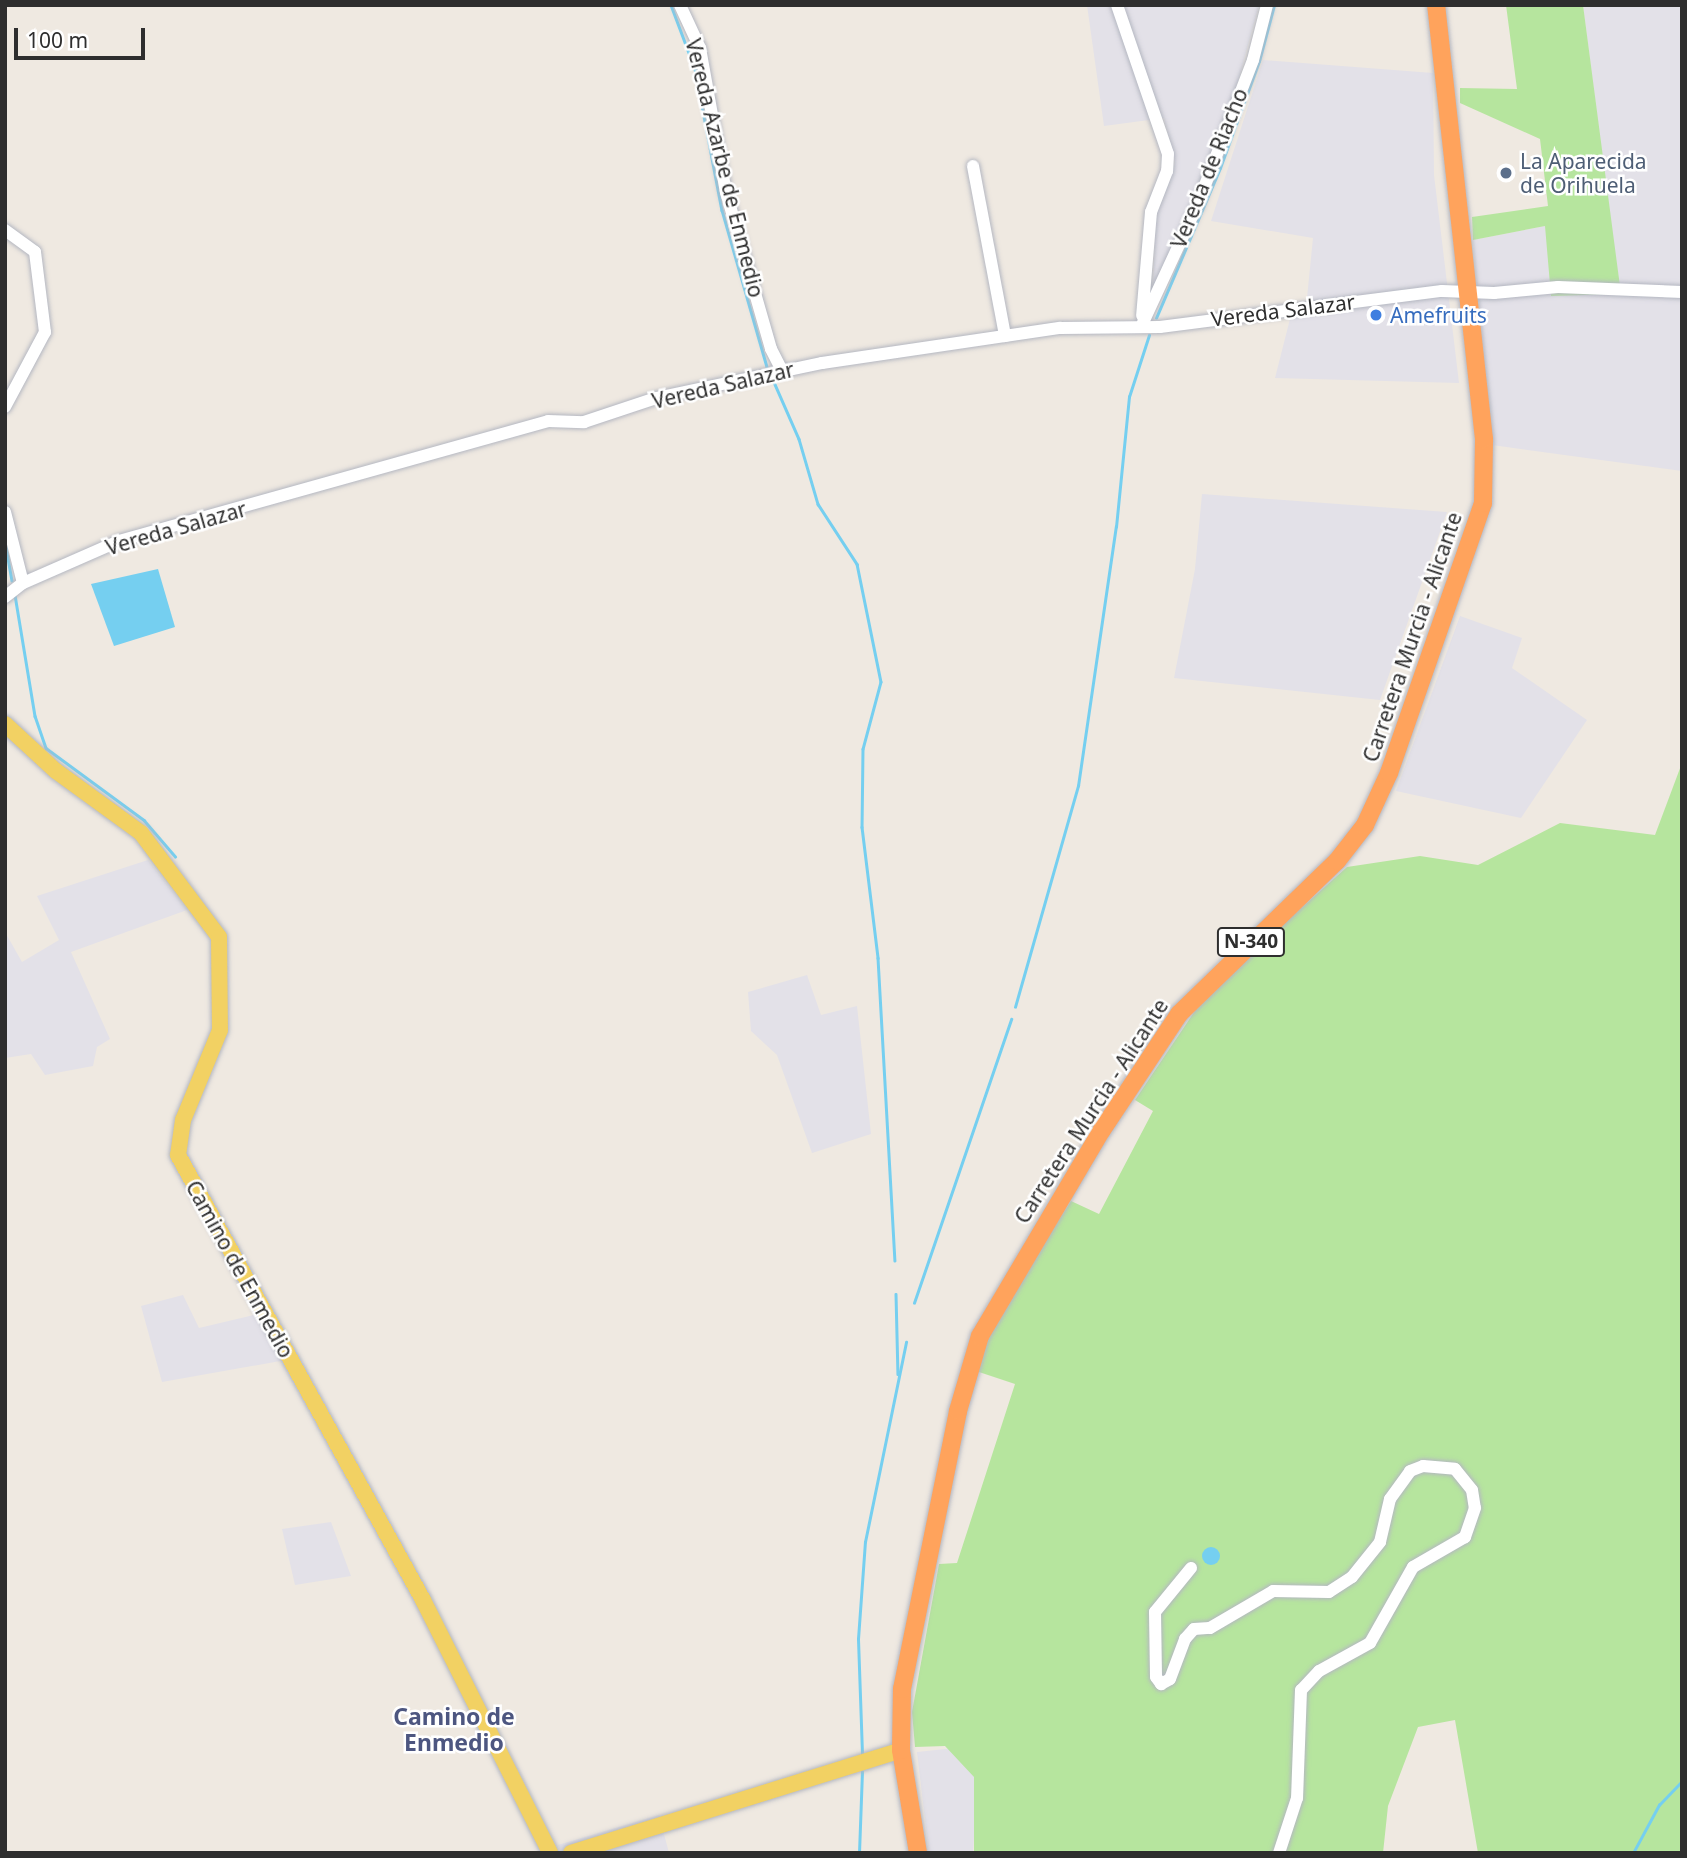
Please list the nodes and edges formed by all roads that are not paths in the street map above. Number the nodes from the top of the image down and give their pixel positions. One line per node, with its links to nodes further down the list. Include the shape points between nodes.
1 (680, 5): 11 (street, Vereda Azarbe de Enmedio, via 700,48 726,192 771,349)
2 (1117, 5): 9 (street, via 1168,154 1167,171 1151,212)
3 (1266, 5): 9 (street, Vereda de Riacho, via 1253,60 1197,206)
4 (1436, 5): 7 (highway, Carretera Murcia - Alicante / N-340)
5 (973, 166): 10 (street)
6 (5, 230): 12 (street, via 35,252 45,332)
7 (1468, 292): 8 (street, Vereda Salazar, via 1558,287); 9 (street, Vereda Salazar, via 1442,291); 18 (highway, Carretera Murcia - Alicante / N-340, via 1483,439 1483,503 1389,773 1350,847 1179,1014 988,1319 966,1379 925,1562 902,1689)
8 (1682, 292)
9 (1140, 327): 10 (street, Vereda Salazar, via 1060,328)
10 (1005, 337): 11 (street, Vereda Salazar)
11 (782, 371): 14 (street, Vereda Salazar, via 656,398 584,422 548,421 119,541)
12 (5, 407)
13 (5, 512): 14 (street)
14 (23, 583): 15 (street, Vereda Salazar)
15 (5, 597)
16 (5, 724): 19 (main road, Camino de Enmedio, via 56,771 141,833 219,937 220,1030 183,1119 178,1154 423,1601)
17 (1191, 1568): 22 (street, via 1155,1612 1156,1676 1161,1684 1170,1679 1185,1639 1194,1629 1218,1624 1273,1591 1329,1592 1352,1577 1380,1542 1391,1499 1410,1472 1423,1466 1455,1469 1472,1490 1473,1523 1465,1537 1413,1567 1370,1643 1320,1671 1301,1690 1297,1798)
18 (901, 1750): 20 (main road); 21 (highway, Carretera Murcia - Alicante / N-340)
19 (550, 1853)
20 (571, 1853)
21 (918, 1853)
22 (1279, 1853)

